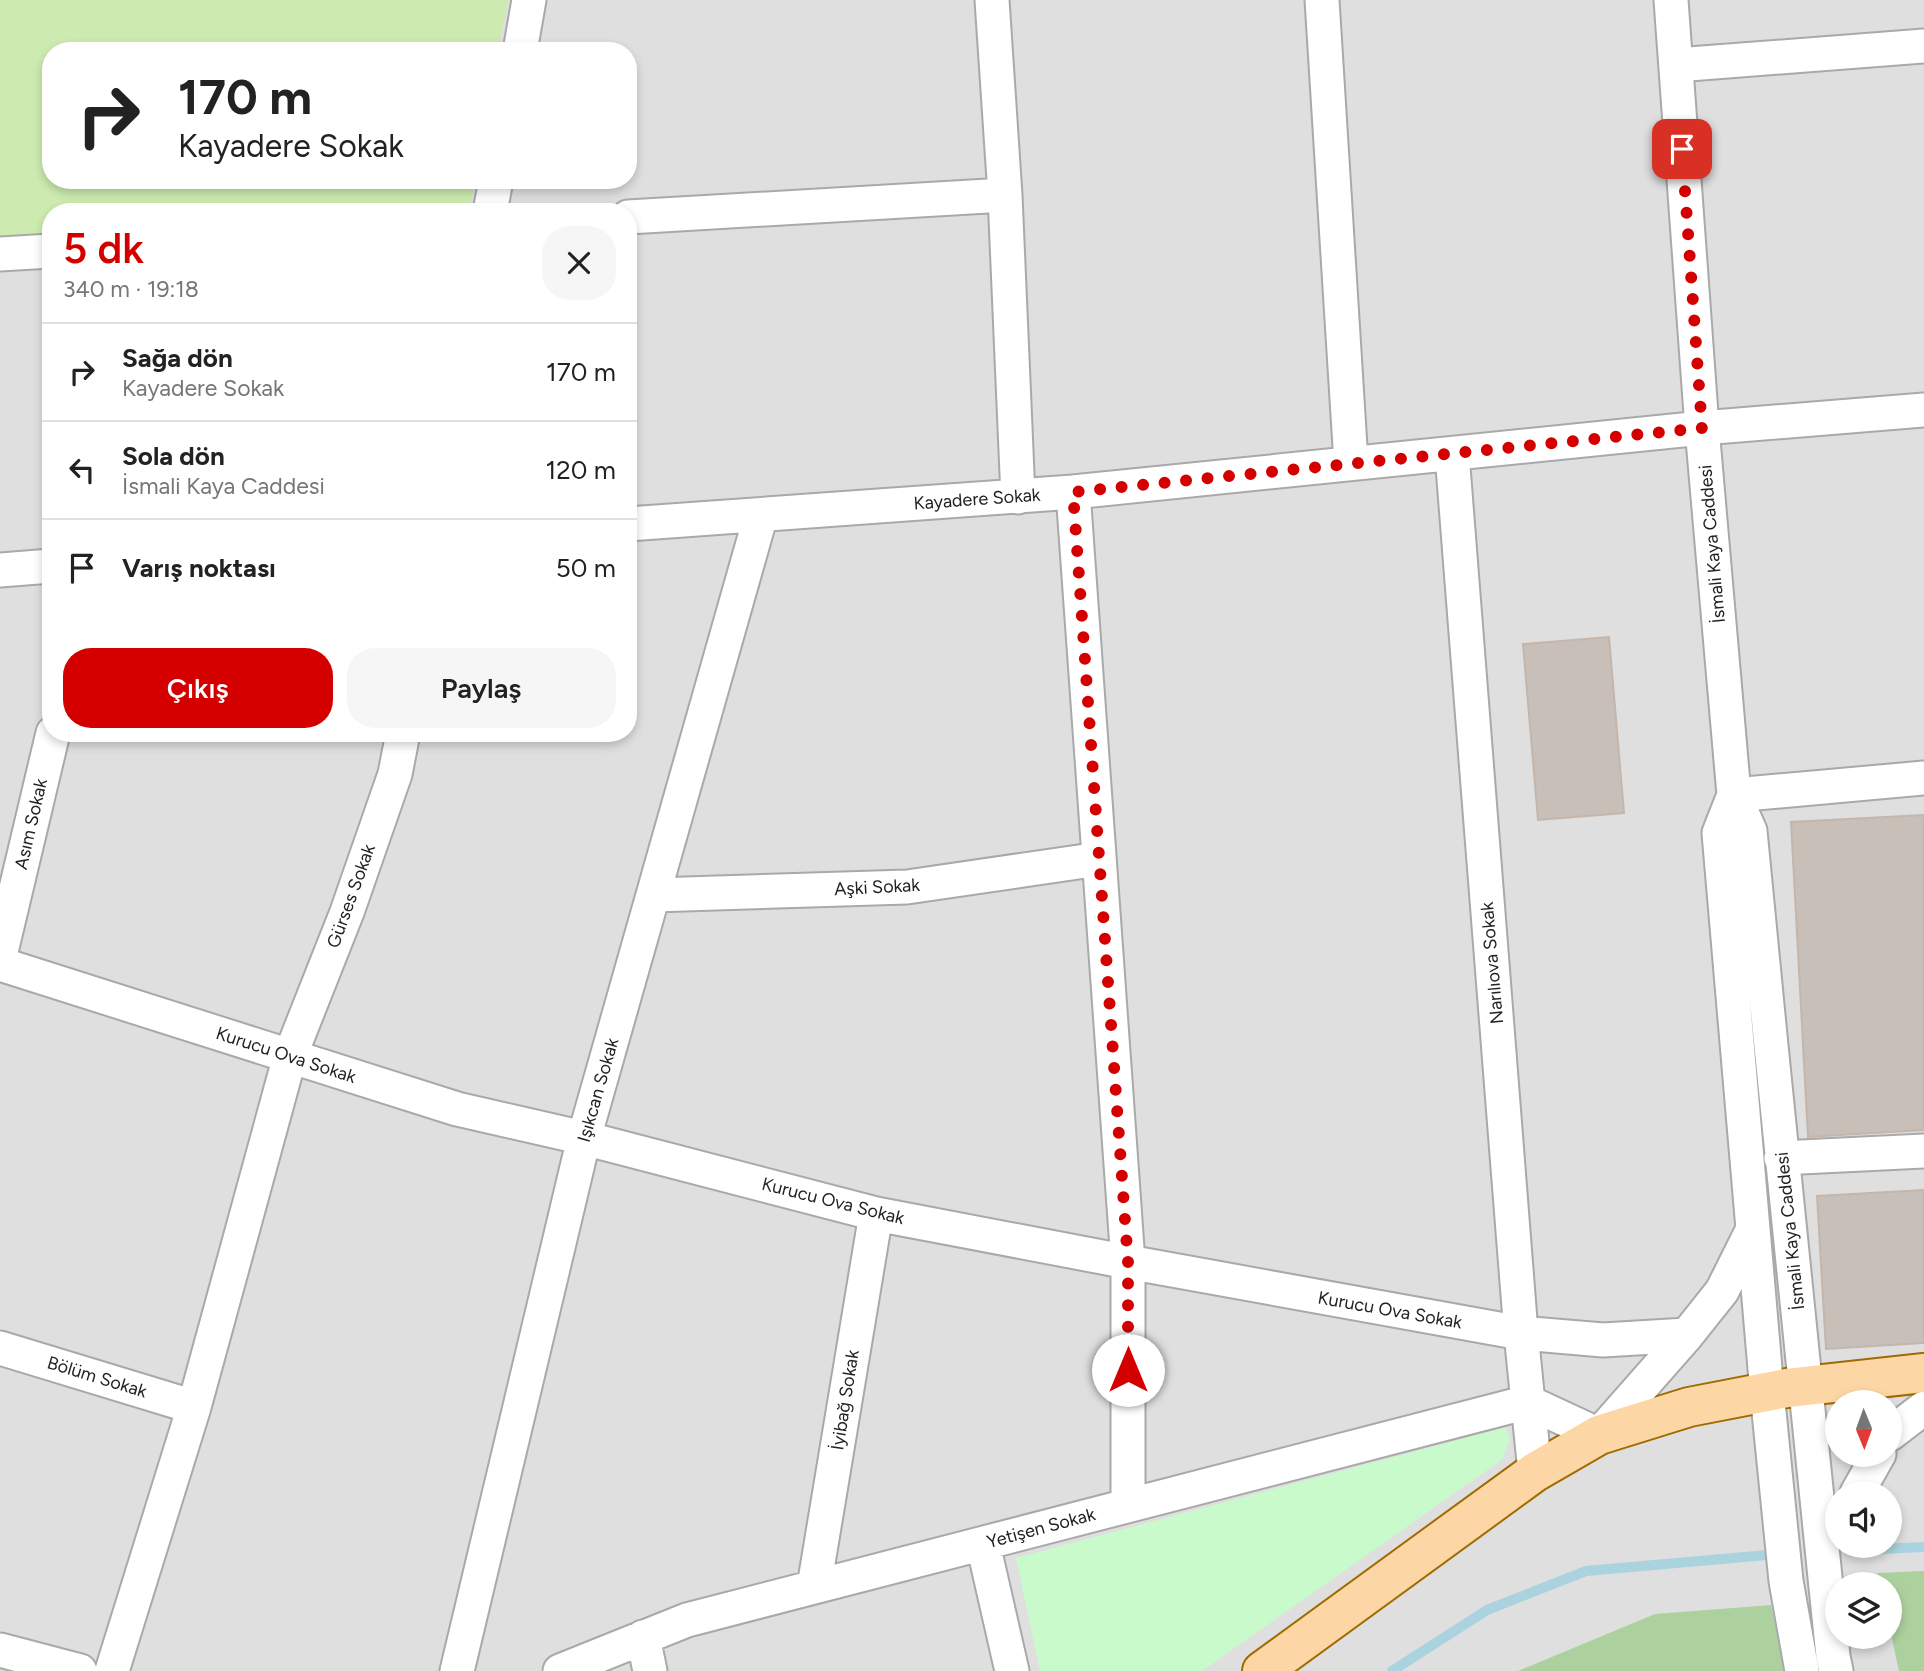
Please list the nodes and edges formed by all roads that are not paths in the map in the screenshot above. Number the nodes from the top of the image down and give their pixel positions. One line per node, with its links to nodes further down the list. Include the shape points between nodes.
1 (529, 0): 5 (street)
2 (992, 0): 8 (street)
3 (1322, 0): 15 (street)
4 (1671, 0): 7 (street, İsmali Kaya Caddesi)
5 (522, 42)
6 (1924, 47): 7 (street)
7 (1676, 65): 13 (street, İsmali Kaya Caddesi)
8 (1005, 195): 9 (street); 17 (street)
9 (637, 216)
10 (42, 252): 11 (street)
11 (0, 254)
12 (1924, 410): 13 (street, Kayadere Sokak)
13 (1702, 428): 14 (street, Kayadere Sokak); 25 (street, İsmali Kaya Caddesi)
14 (1452, 454): 15 (street, Kayadere Sokak); 37 (street, Narılıova Sokak)
15 (1352, 463): 16 (street, Kayadere Sokak)
16 (1073, 492): 17 (street, Kayadere Sokak); 26 (street)
17 (1018, 497): 18 (street, Kayadere Sokak)
18 (761, 515): 19 (street, Kayadere Sokak); 27 (street, Işıkcan Sokak)
19 (637, 523)
20 (42, 567): 21 (street)
21 (0, 570)
22 (51, 742): 28 (street, Asım Sokak)
23 (400, 742): 30 (street, Gürses Sokak, via 391,787)
24 (1924, 778): 25 (street)
25 (1734, 795): 33 (street, İsmali Kaya Caddesi, via 1750,831); 35 (street, İsmali Kaya Caddesi, via 1719,833)
26 (1099, 859): 27 (street, Aşki Sokak, via 907,887); 36 (street)
27 (653, 895): 31 (street, Işıkcan Sokak)
28 (0, 956)
29 (0, 964): 30 (street, Kurucu Ova Sokak)
30 (290, 1056): 31 (street, Kurucu Ova Sokak, via 457,1109); 43 (street, Gürses Sokak)
31 (584, 1138): 34 (street, Kurucu Ova Sokak); 57 (street, Işıkcan Sokak)
32 (1924, 1151): 33 (street)
33 (1782, 1158): 41 (street, İsmali Kaya Caddesi)
34 (876, 1214): 36 (street, Kurucu Ova Sokak); 51 (street, İyibağ Sokak)
35 (1753, 1229): 38 (street, via 1722,1291); 41 (street, İsmali Kaya Caddesi)
36 (1128, 1262): 37 (street, Kurucu Ova Sokak); 48 (street)
37 (1521, 1334): 38 (street, Kurucu Ova Sokak, via 1603,1340); 42 (street, Narılıova Sokak)
38 (1687, 1335): 46 (street)
39 (0, 1348): 43 (street, Bölüm Sokak)
40 (1924, 1373): 41 (main road)
41 (1787, 1388): 46 (main road, via 1689,1407); 50 (street, İsmali Kaya Caddesi); 62 (street, İsmali Kaya Caddesi, via 1786,1581)
42 (1528, 1402): 46 (street); 47 (street, Narılıova Sokak); 48 (street, Yetişen Sokak)
43 (194, 1407): 56 (street, Gürses Sokak)
44 (1924, 1408): 45 (street)
45 (1902, 1425)
46 (1599, 1435): 47 (main road)
47 (1535, 1472): 61 (main road)
48 (1128, 1505): 49 (street, Yetişen Sokak)
49 (982, 1544): 51 (street, Yetişen Sokak); 60 (street)
50 (1825, 1578)
51 (814, 1587): 52 (street, Yetişen Sokak, via 687,1620)
52 (643, 1637): 58 (street, Yetişen Sokak); 59 (street)
53 (1832, 1649): 63 (street, İsmali Kaya Caddesi)
54 (0, 1650): 55 (street)
55 (80, 1671)
56 (112, 1671)
57 (457, 1671)
58 (560, 1671)
59 (650, 1671)
60 (1012, 1671)
61 (1262, 1671)
62 (1802, 1671)
63 (1836, 1671)

